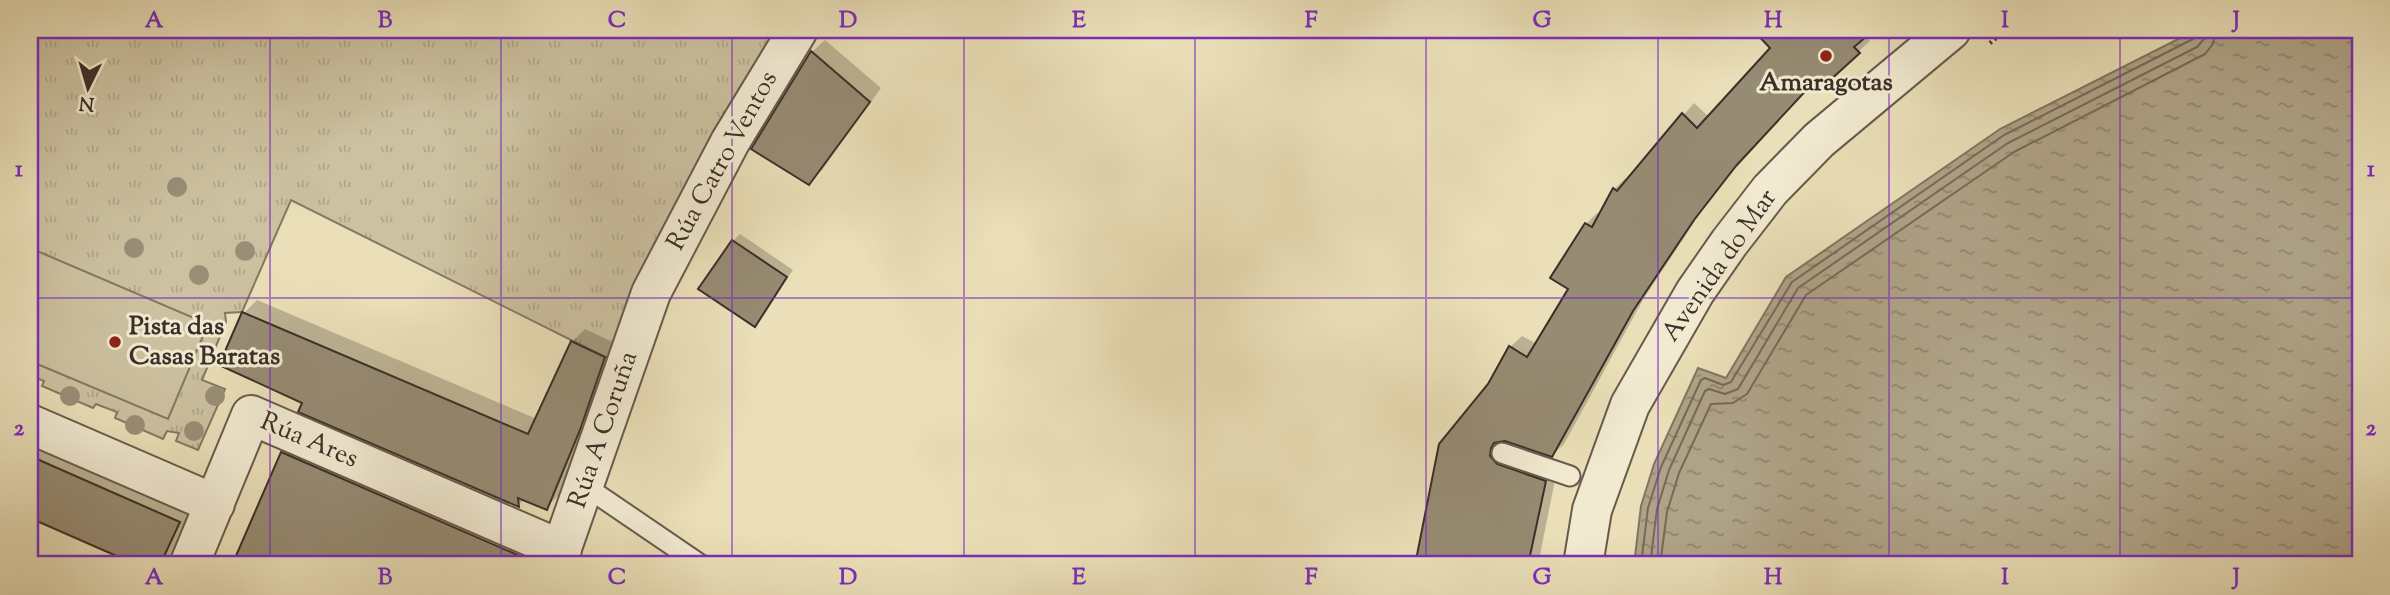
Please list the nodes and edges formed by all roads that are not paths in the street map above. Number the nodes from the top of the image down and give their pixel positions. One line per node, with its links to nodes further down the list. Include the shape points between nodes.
1 (798, 30): 3 (street, Rúa Catro Ventos, via 730,142)
2 (1951, 30): 12 (street, Avenida do Mar, via 1819,139 1728,243 1630,405 1592,510)
3 (651, 293): 7 (street, Rúa A Coruña)
4 (30, 424): 8 (street)
5 (1502, 453): 6 (lane)
6 (1570, 476)
7 (585, 486): 9 (street, Rúa A Coruña); 11 (lane)
8 (215, 504): 9 (street, Rúa Ares, via 251,415); 10 (street, Rúa Ares)
9 (559, 558)
10 (189, 565)
11 (702, 565)
12 (1583, 565)

